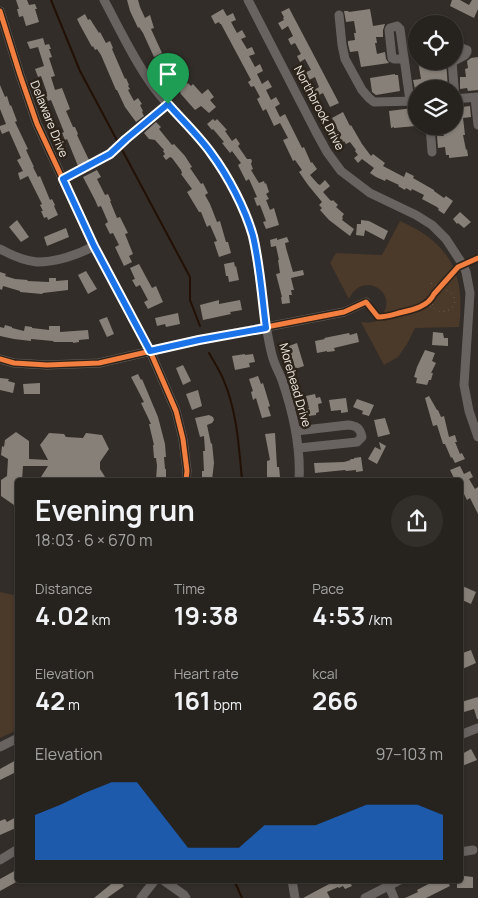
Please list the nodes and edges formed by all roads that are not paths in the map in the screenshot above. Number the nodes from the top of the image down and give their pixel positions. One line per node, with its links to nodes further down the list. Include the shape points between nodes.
1 (104, 0): 18 (street, Morehead Drive, via 156,90 211,153 241,204 252,235)
2 (248, 0): 22 (street, Northbrook Drive, via 316,132 341,171 370,193 432,226 446,239 463,265 470,293 464,385)
3 (0, 11): 15 (street, Delaware Drive, via 37,124 66,178)
4 (339, 15): 11 (street, via 346,59 362,90 374,102)
5 (463, 49): 6 (street, via 468,52)
6 (463, 56)
7 (404, 59): 8 (street)
8 (408, 80)
9 (476, 97): 10 (street); 12 (street)
10 (463, 98)
11 (408, 101)
12 (478, 125)
13 (431, 135): 14 (street)
14 (432, 152)
15 (94, 246): 16 (street, via 80,254 37,262); 19 (street, Delaware Drive)
16 (0, 249)
17 (366, 302): 18 (street, via 344,312)
18 (266, 328): 19 (street); 21 (street, Morehead Drive)
19 (150, 351): 20 (street, via 98,363 47,366); 24 (street, Delaware Drive, via 176,411 183,438)
20 (0, 359)
21 (296, 431): 23 (street, Morehead Drive); 23 (street, via 348,425 361,430 362,437 357,442)
22 (478, 438)
23 (299, 448): 25 (street, Morehead Drive)
24 (186, 478)
25 (299, 478)
26 (478, 728): 27 (street)
27 (463, 734)
28 (15, 740): 29 (street)
29 (0, 747)
30 (473, 850): 32 (street)
31 (15, 851): 33 (street)
32 (463, 852)
33 (0, 860)
34 (153, 883): 39 (street)
35 (168, 883): 40 (street)
36 (292, 883): 41 (street)
37 (394, 883): 38 (street)
38 (388, 886): 42 (street); 43 (street)
39 (141, 898)
40 (186, 898)
41 (295, 898)
42 (365, 898)
43 (394, 898)

